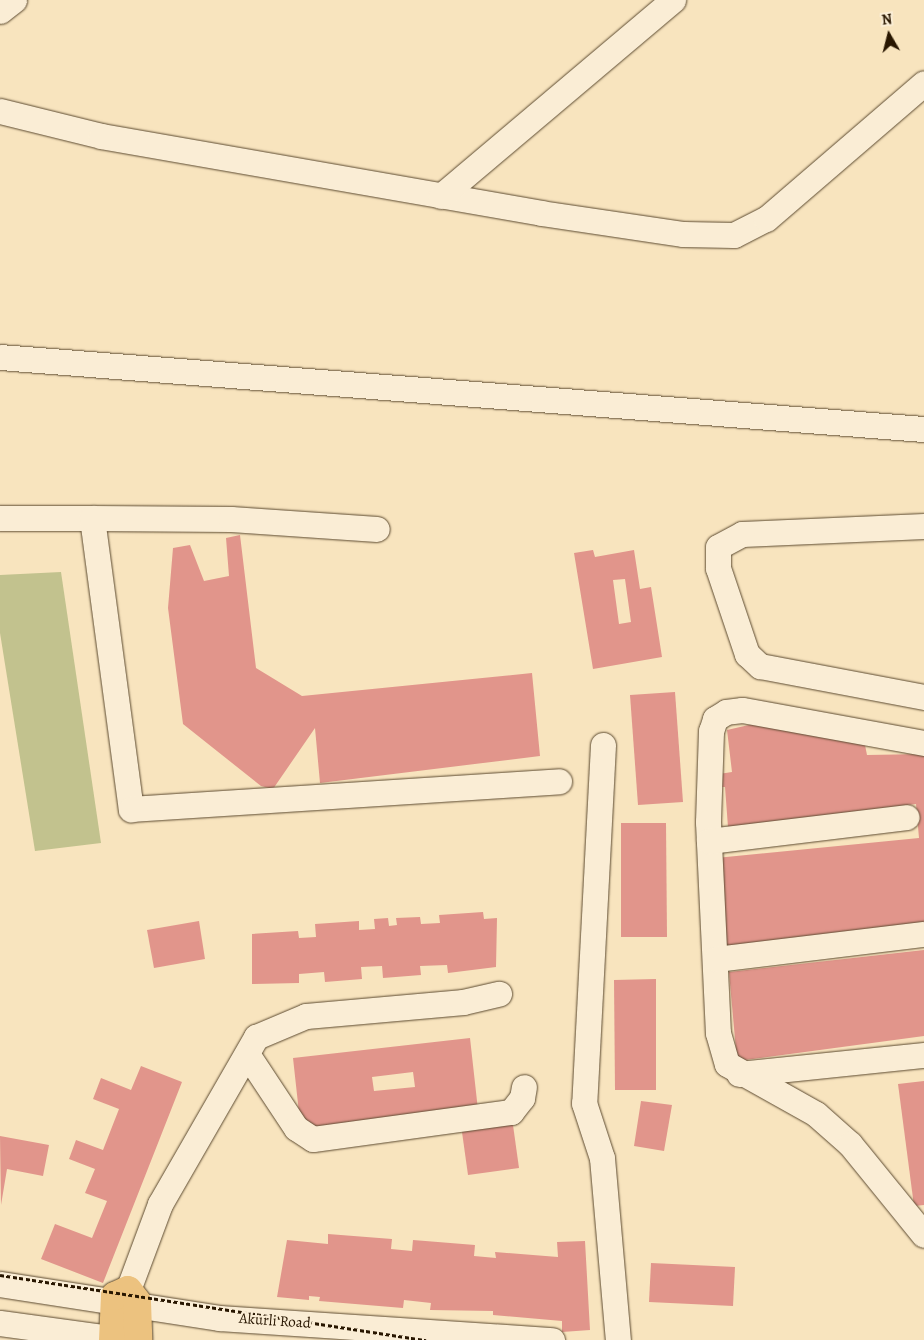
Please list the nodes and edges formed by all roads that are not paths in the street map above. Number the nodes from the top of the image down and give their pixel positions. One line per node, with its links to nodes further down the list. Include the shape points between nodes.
1 (14, 0): 3 (street)
2 (673, 0): 6 (street)
3 (0, 11)
4 (924, 83): 6 (street, via 766,220 734,235 683,234)
5 (0, 110): 6 (street, via 101,136)
6 (440, 196)
7 (0, 357): 8 (street)
8 (924, 429)
9 (0, 518): 10 (street)
10 (92, 518): 12 (street, via 231,519); 16 (street, via 131,810)
11 (924, 526): 13 (street, via 742,534 718,547 718,568 747,654 760,666)
12 (377, 529)
13 (924, 697)
14 (924, 744): 18 (street, via 742,710 726,712 715,719 711,732)
15 (603, 745): 32 (street, via 584,1103 602,1158)
16 (559, 781)
17 (907, 818): 18 (street)
18 (709, 841): 20 (street)
19 (924, 934): 20 (street)
20 (716, 960): 24 (street, via 721,1051)
21 (499, 994): 23 (street, via 463,1002 306,1016 256,1037)
22 (924, 1055): 24 (street)
23 (249, 1057): 25 (street, via 296,1128 313,1139 511,1112 522,1098); 28 (street, via 160,1204)
24 (739, 1074): 26 (street, via 816,1114 850,1144)
25 (524, 1087)
26 (924, 1235)
27 (0, 1284): 28 (street, Akurli Road)
28 (127, 1300): 30 (main road); 31 (street, Akurli Road, via 219,1318)
29 (0, 1323): 30 (street)
30 (123, 1340)
31 (552, 1340)
32 (618, 1340)

